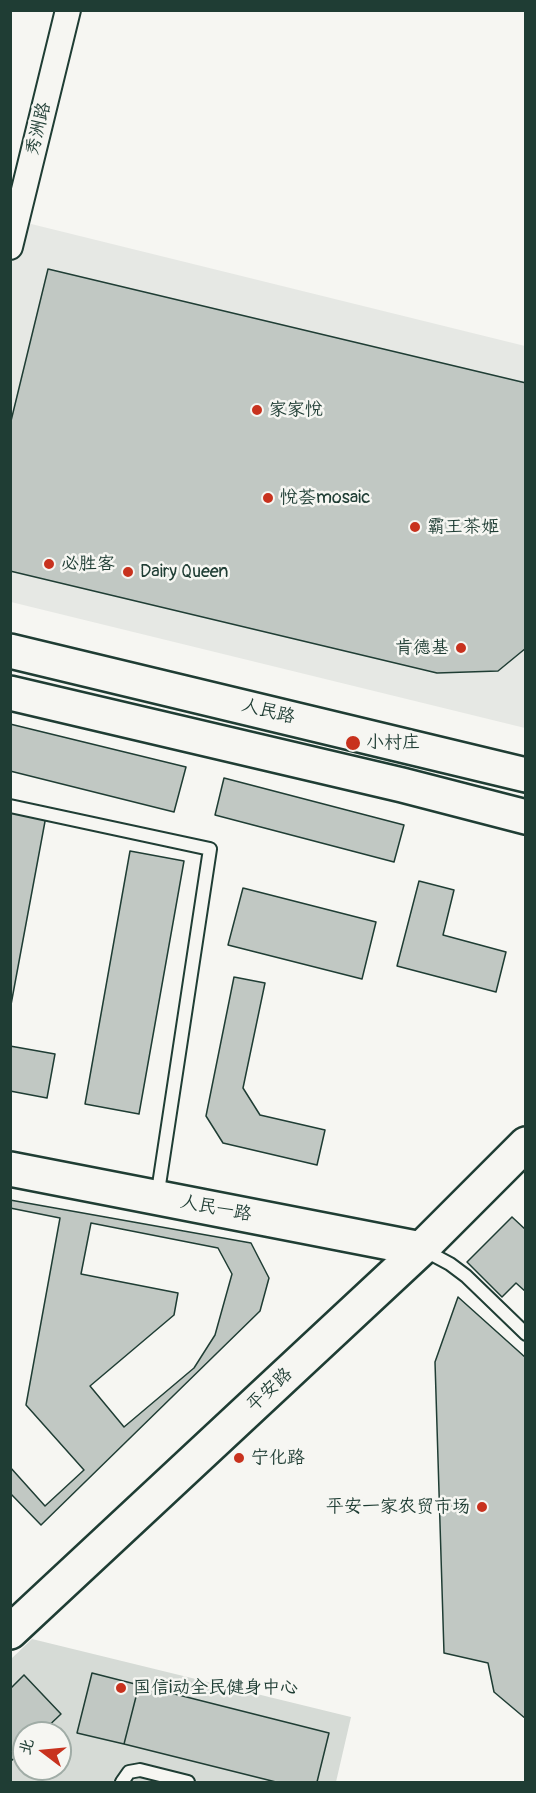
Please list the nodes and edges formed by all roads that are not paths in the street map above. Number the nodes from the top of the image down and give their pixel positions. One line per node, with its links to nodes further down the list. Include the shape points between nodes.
1 (68, 10): 2 (street, 秀洲路)
2 (10, 247)
3 (10, 651): 5 (street, 人民路)
4 (10, 693): 7 (street)
5 (525, 775)
6 (10, 806): 10 (lane, via 210,849)
7 (525, 817)
8 (525, 1144): 11 (street, 平安路)
9 (10, 1169): 10 (street, 人民一路)
10 (157, 1198): 11 (street, 人民一路)
11 (421, 1249): 12 (lane, via 466,1276); 13 (street, 平安路)
12 (525, 1334)
13 (10, 1632)
14 (122, 1782): 15 (lane, via 129,1772 140,1770)
15 (188, 1782)

